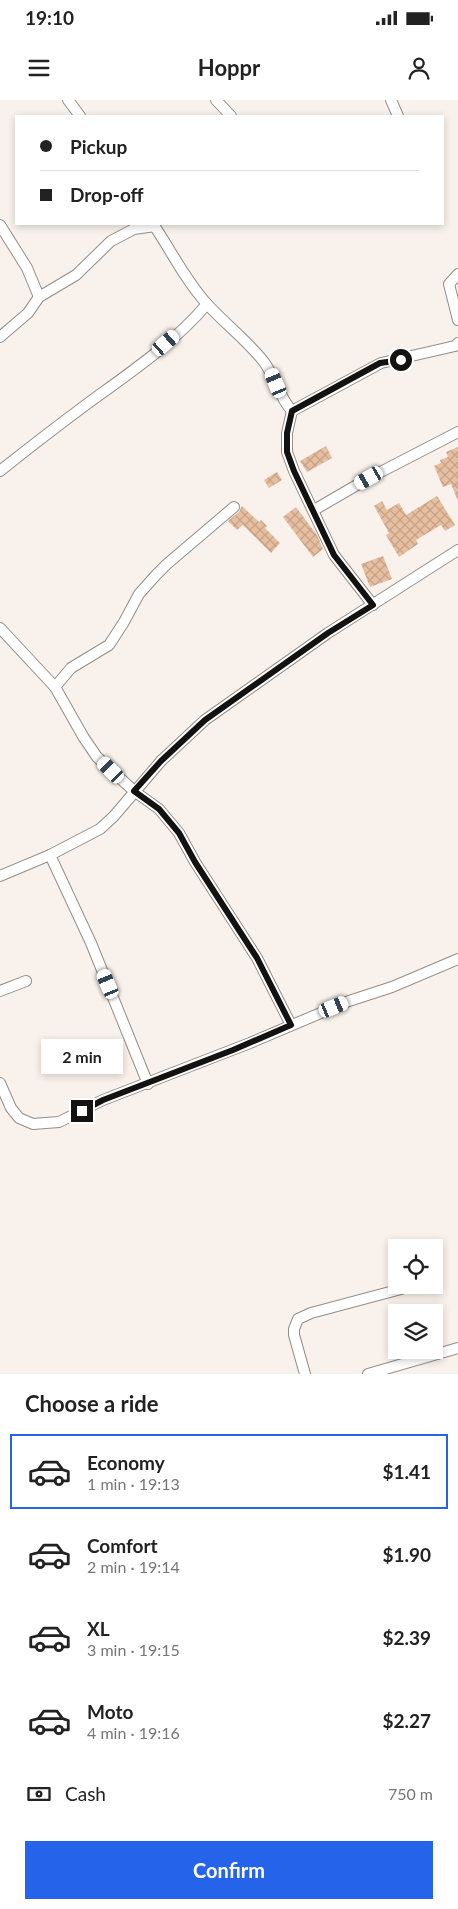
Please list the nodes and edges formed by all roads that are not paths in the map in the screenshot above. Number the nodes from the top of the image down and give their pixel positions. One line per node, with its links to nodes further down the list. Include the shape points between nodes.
1 (68, 100): 4 (street)
2 (216, 100): 5 (street)
3 (391, 100): 6 (street)
4 (79, 115)
5 (229, 115)
6 (398, 115)
7 (0, 225): 10 (street, via 27,268)
8 (154, 225): 10 (street, via 134,229 116,238 76,275); 11 (street)
9 (458, 274): 12 (street, via 449,284)
10 (39, 297): 13 (street, via 28,313)
11 (207, 304): 15 (street, via 262,360); 17 (street, via 138,367)
12 (458, 320)
13 (0, 337)
14 (458, 343): 15 (street, via 380,363)
15 (292, 411): 19 (street, via 287,452)
16 (458, 432): 19 (street)
17 (0, 471)
18 (234, 507): 23 (street, via 156,575 139,594 109,645 71,668)
19 (314, 510): 21 (street, via 334,555)
20 (458, 550): 21 (street)
21 (373, 605): 24 (street, via 205,720)
22 (0, 628): 23 (street)
23 (55, 687): 24 (street, via 97,757)
24 (134, 791): 25 (street, via 100,829); 30 (street, via 159,809 179,833 257,958)
25 (50, 855): 26 (street); 32 (street, via 94,951)
26 (0, 876)
27 (458, 959): 30 (street)
28 (26, 981): 29 (street)
29 (0, 991)
30 (291, 1025): 32 (street)
31 (0, 1083): 32 (street, via 19,1118 33,1124 59,1122 103,1100)
32 (148, 1084)
33 (388, 1292): 35 (street, via 298,1319 294,1335)
34 (458, 1348): 36 (street)
35 (305, 1374)
36 (368, 1374)

